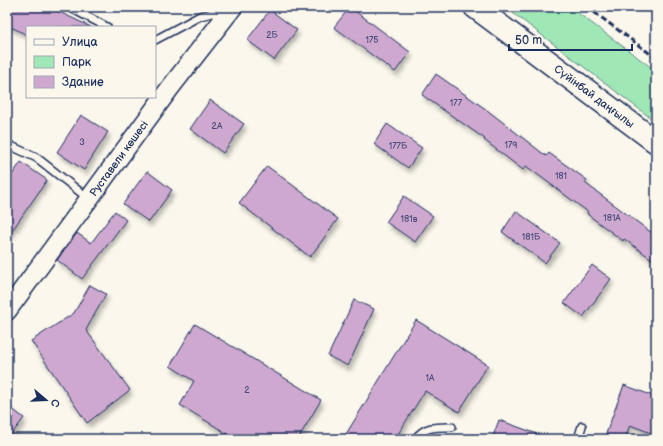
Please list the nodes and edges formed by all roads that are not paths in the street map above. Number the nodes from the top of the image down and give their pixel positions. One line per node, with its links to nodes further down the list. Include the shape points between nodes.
1 (69, 7): 4 (lane)
2 (475, 7): 6 (main road, Сүйінбай даңғылы)
3 (231, 10): 5 (lane, via 200,16); 8 (street, Руставели көшесі, via 170,88)
4 (105, 26)
5 (156, 39)
6 (656, 142)
7 (7, 144): 8 (lane, via 37,158)
8 (90, 199): 9 (street, Руставели көшесі)
9 (7, 311)
10 (582, 426): 13 (lane)
11 (452, 427): 12 (lane, via 431,426)
12 (414, 439)
13 (578, 439)

